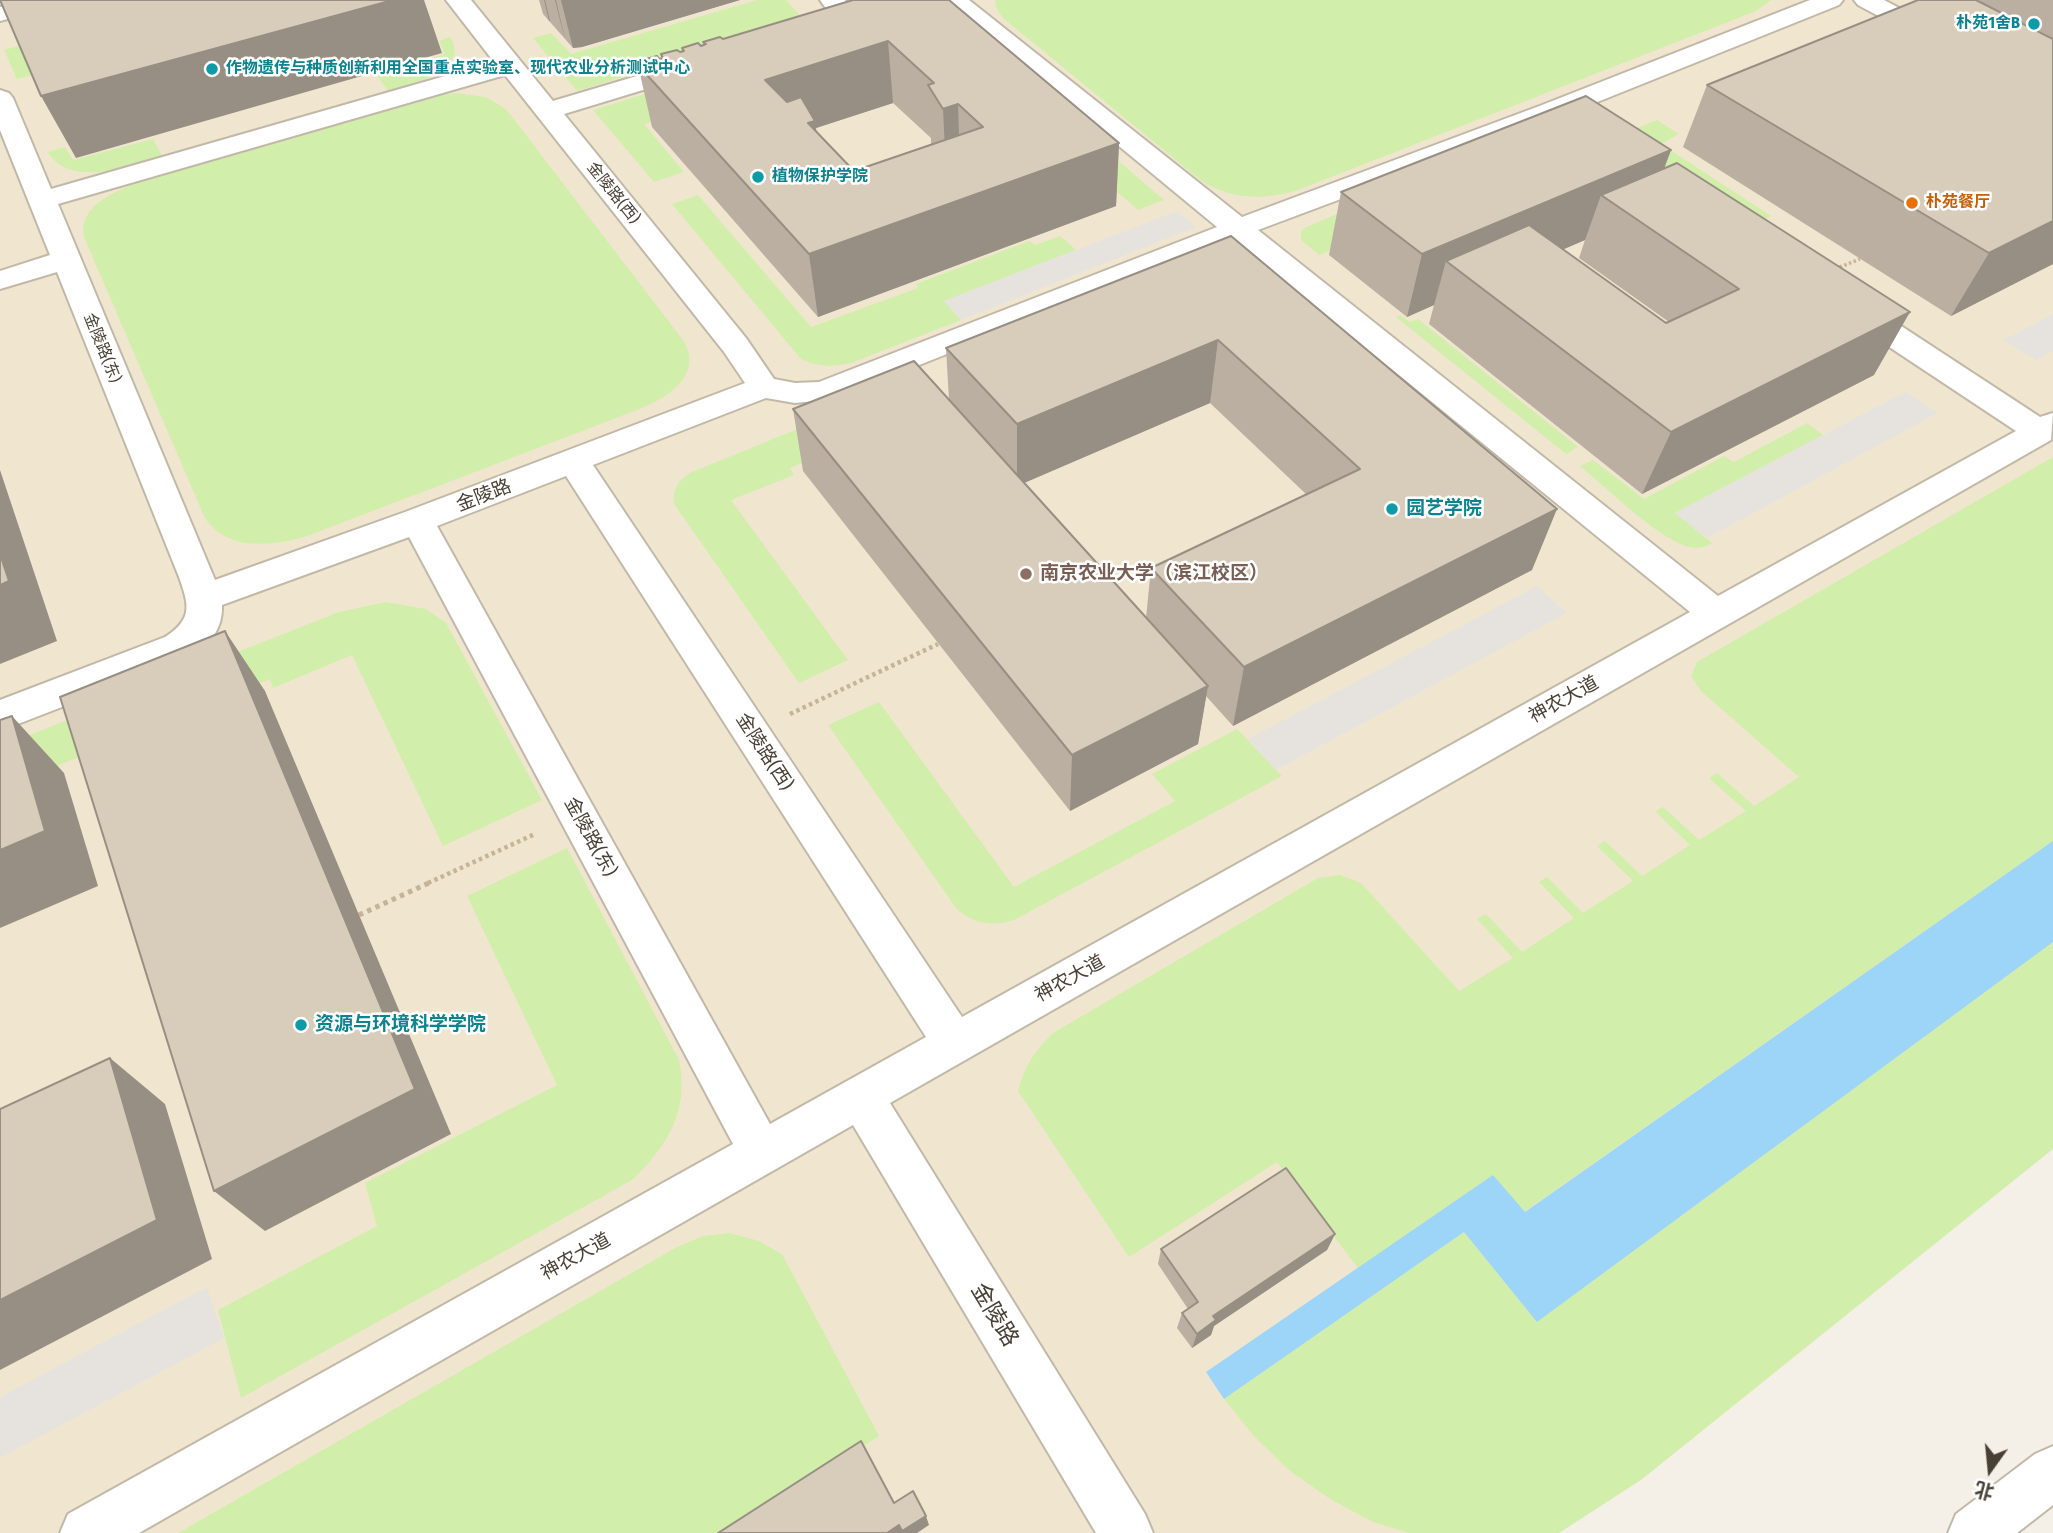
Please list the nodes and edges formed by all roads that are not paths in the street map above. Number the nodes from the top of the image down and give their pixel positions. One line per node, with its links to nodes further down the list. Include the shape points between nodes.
1 (54, 0): 8 (street)
2 (458, 0): 13 (street, 金陵路(西))
3 (832, 0): 9 (street)
4 (954, 0): 17 (street)
5 (1832, 0): 17 (street, via 1563,118)
6 (1866, 0): 11 (street)
7 (876, 12): 9 (street)
8 (0, 14)
9 (849, 20): 10 (street)
10 (823, 28)
11 (1955, 47)
12 (718, 60): 15 (street)
13 (510, 65): 15 (street, 金陵路(西)); 16 (street)
14 (0, 98): 16 (street, 金陵路(东))
15 (547, 111): 21 (street, 金陵路(西))
16 (42, 200): 18 (street, 金陵路(东))
17 (1236, 229): 21 (street, via 823,392); 26 (street)
18 (66, 260): 19 (street); 25 (street, 金陵路(东), via 185,549)
19 (0, 280)
20 (1809, 280): 22 (street)
21 (764, 387): 23 (street, 金陵路)
22 (2047, 428): 26 (street, 神农大道)
23 (573, 461): 24 (street, 金陵路); 28 (street, 金陵路(西))
24 (417, 521): 25 (street, 金陵路); 30 (street, 金陵路(东))
25 (201, 599): 27 (street, via 204,624 184,644)
26 (1716, 614): 28 (street, 神农大道)
27 (0, 716)
28 (956, 1044): 29 (street, 神农大道)
29 (861, 1097): 30 (street, 神农大道); 33 (street, 金陵路)
30 (762, 1153): 32 (street, 神农大道)
31 (2053, 1472): 34 (street)
32 (88, 1533)
33 (1126, 1533)
34 (1975, 1533)

